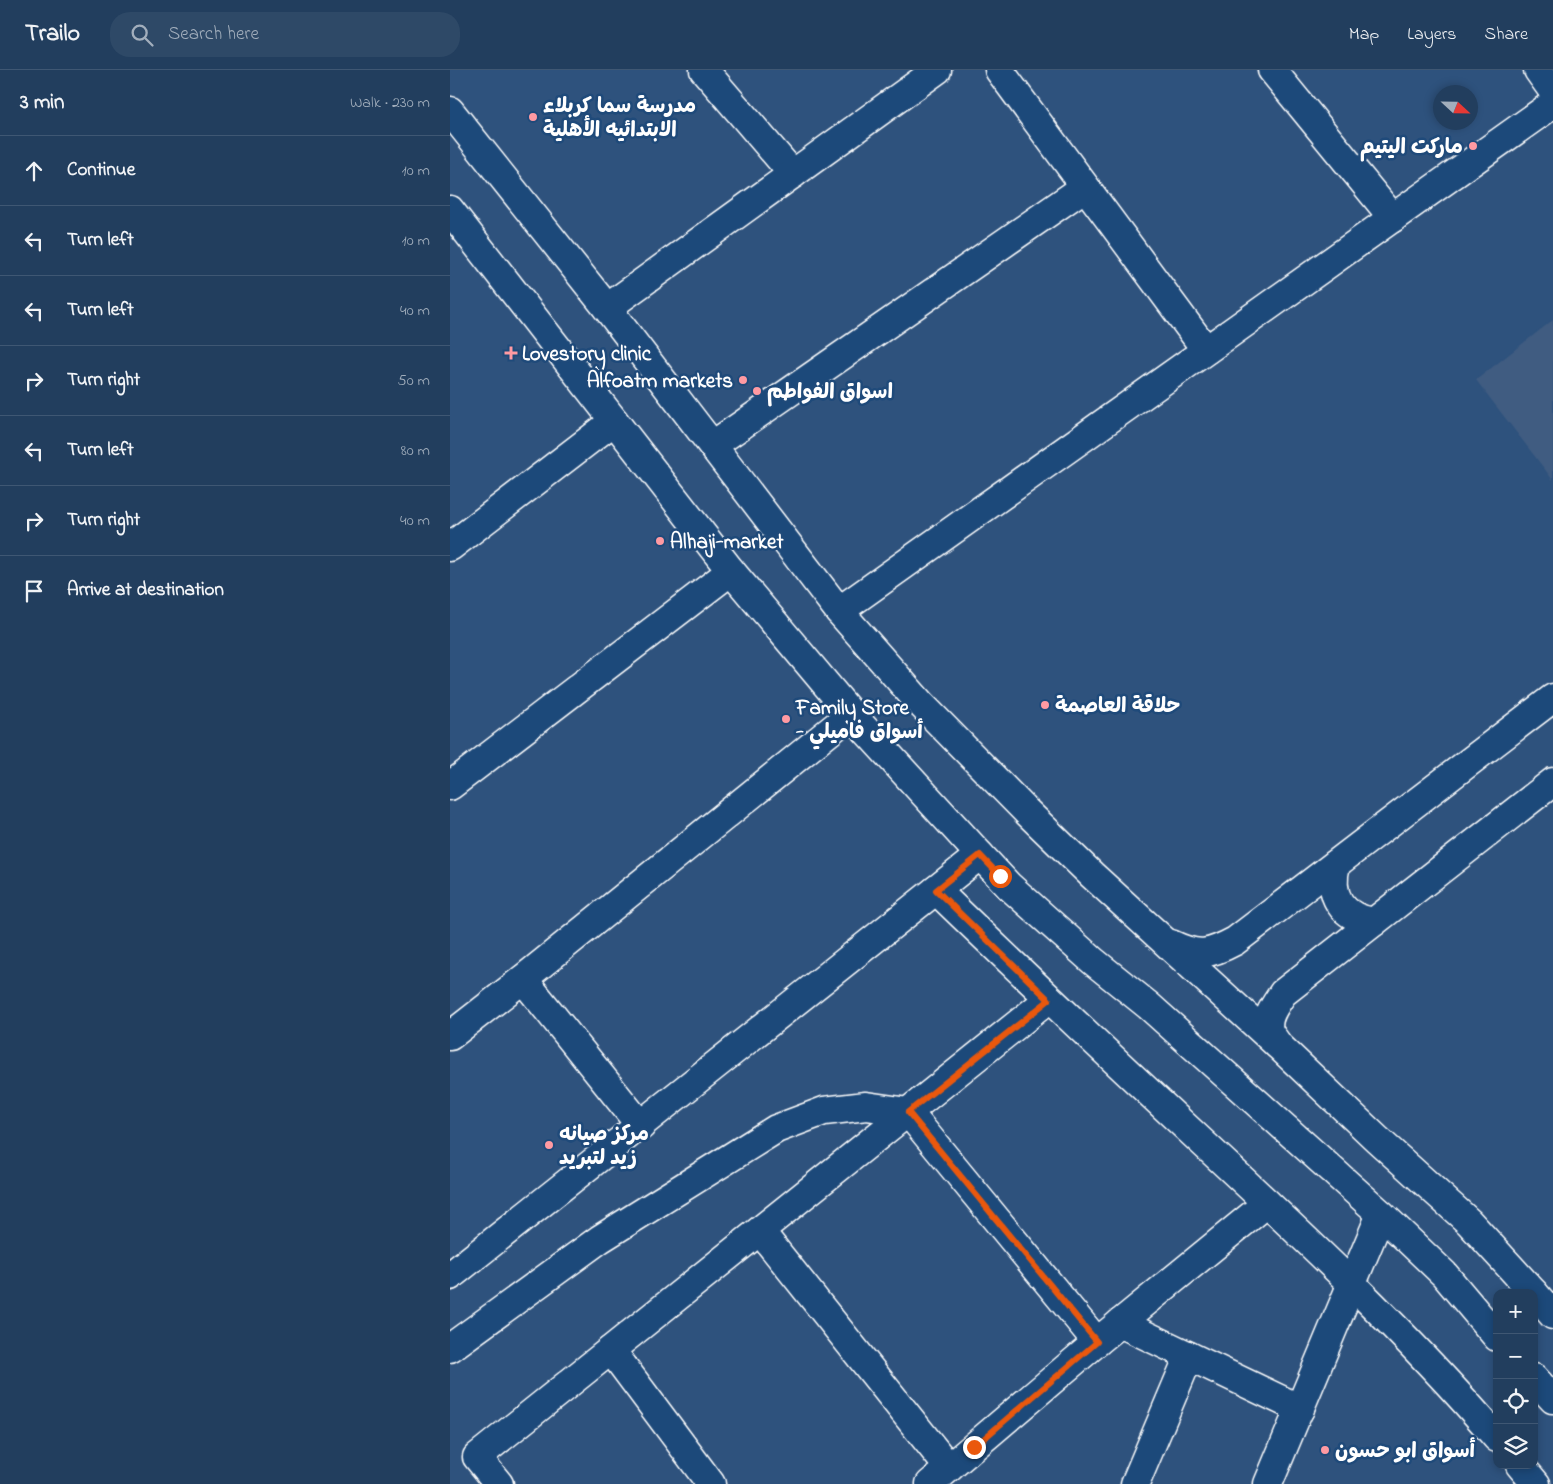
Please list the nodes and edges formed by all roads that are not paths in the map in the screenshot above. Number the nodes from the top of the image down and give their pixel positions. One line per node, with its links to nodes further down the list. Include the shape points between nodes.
1 (704, 70): 9 (street)
2 (937, 70): 9 (street)
3 (1000, 70): 10 (street)
4 (1272, 70): 12 (street)
5 (1538, 70): 6 (street)
6 (1553, 90)
7 (1553, 104): 12 (street)
8 (450, 111): 13 (street)
9 (793, 174): 13 (street)
10 (1086, 186): 14 (street); 16 (street)
11 (450, 210): 15 (street)
12 (1393, 218): 14 (street)
13 (607, 308): 16 (street)
14 (1206, 350): 19 (street)
15 (614, 421): 17 (street); 18 (street)
16 (713, 445): 19 (street)
17 (450, 547)
18 (731, 571): 21 (street); 23 (street)
19 (839, 611): 28 (street, via 920,703 1027,812)
20 (1553, 698): 25 (street)
21 (851, 714): 24 (street); 29 (street)
22 (1553, 782): 27 (street)
23 (450, 786)
24 (980, 855): 26 (street); 36 (street, via 1009,886)
25 (1336, 864): 27 (street, via 1334,891 1340,904 1360,920); 28 (street, via 1235,941 1214,952 1194,953)
26 (936, 890): 30 (street); 34 (street)
27 (1374, 922): 32 (street, via 1283,994 1268,1020 1269,1031)
28 (1165, 941): 32 (street)
29 (523, 979): 31 (street); 34 (street)
30 (1049, 1000): 33 (street); 35 (street)
31 (450, 1036)
32 (1278, 1045): 40 (street, via 1469,1222)
33 (908, 1112): 37 (street); 45 (street); 46 (street, via 866,1106 824,1111 776,1129 600,1239)
34 (640, 1126): 38 (street)
35 (1267, 1203): 39 (street); 43 (street)
36 (1382, 1214): 39 (street); 44 (street, via 1444,1274)
37 (760, 1230): 47 (street); 54 (street)
38 (450, 1276)
39 (1352, 1283): 51 (street); 52 (street)
40 (1530, 1289)
41 (1538, 1298): 42 (street)
42 (1553, 1315)
43 (1120, 1323): 45 (street); 48 (street)
44 (1494, 1334)
45 (1097, 1342): 54 (street)
46 (450, 1348)
47 (611, 1350): 55 (street, via 477,1457); 56 (street)
48 (1189, 1356): 51 (street); 57 (street)
49 (1535, 1379): 50 (street)
50 (1553, 1399)
51 (1300, 1409): 58 (street)
52 (1493, 1433)
53 (1523, 1469): 59 (street)
54 (940, 1476)
55 (499, 1484)
56 (711, 1484)
57 (1135, 1484)
58 (1268, 1484)
59 (1536, 1484)

